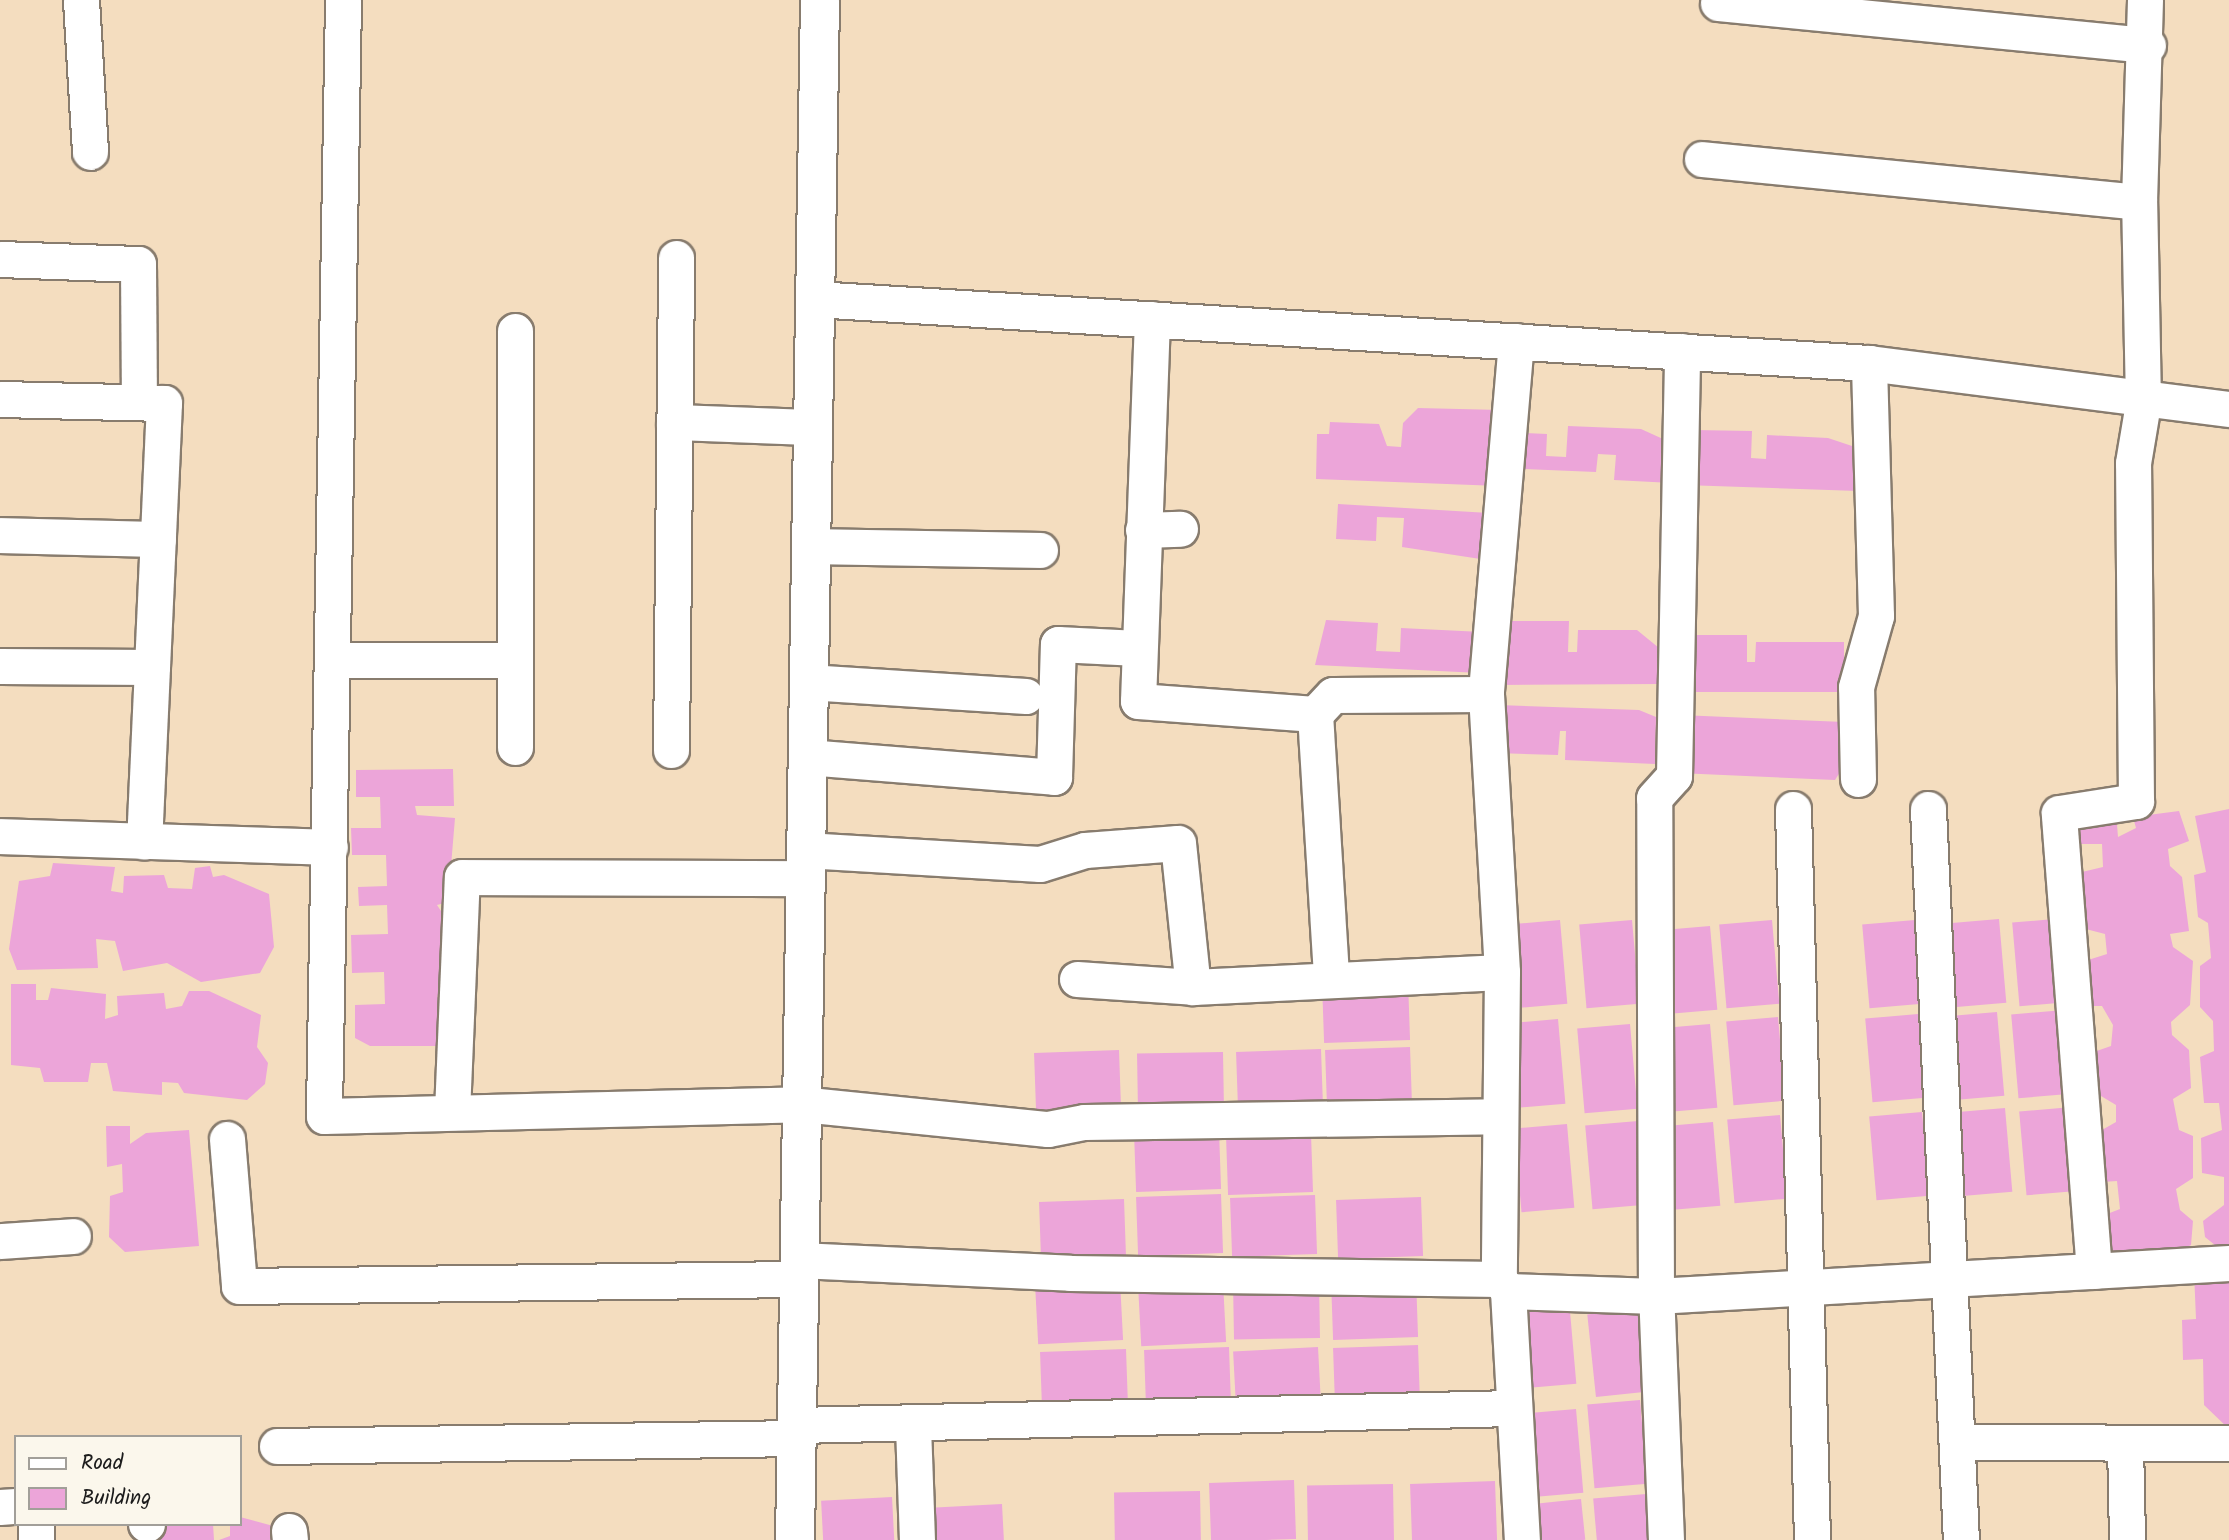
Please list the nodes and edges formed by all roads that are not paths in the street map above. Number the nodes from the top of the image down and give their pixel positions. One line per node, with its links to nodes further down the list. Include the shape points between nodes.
1 (81, 0): 7 (street)
2 (343, 0): 31 (street)
3 (820, 0): 12 (street)
4 (2145, 0): 6 (street)
5 (1718, 2): 6 (street)
6 (2148, 45): 9 (street)
7 (90, 152)
8 (1702, 159): 9 (street)
9 (2139, 202): 20 (street)
10 (676, 258): 22 (street)
11 (0, 259): 19 (street, via 138,264)
12 (814, 299): 13 (street); 23 (street)
13 (1152, 319): 15 (street); 25 (street)
14 (515, 331): 32 (street)
15 (1516, 341): 16 (street); 36 (street)
16 (1682, 351): 17 (street); 65 (street, via 1674,776 1654,798)
17 (1869, 363): 20 (street); 42 (street, via 1876,616 1856,687)
18 (0, 399): 19 (street)
19 (139, 402): 27 (street, via 164,402)
20 (2143, 403): 21 (street); 61 (street, via 2133,463 2136,801 2059,813)
21 (2229, 410)
22 (674, 422): 23 (street); 40 (street)
23 (811, 427): 28 (street)
24 (1180, 529): 25 (street)
25 (1143, 530): 30 (street)
26 (0, 535): 27 (street)
27 (158, 539): 34 (street)
28 (810, 546): 29 (street); 35 (street)
29 (1040, 550)
30 (1139, 648): 38 (street, via 1138,701); 41 (street, via 1058,644 1054,777)
31 (332, 660): 32 (street); 47 (street)
32 (515, 660): 39 (street)
33 (0, 666): 34 (street)
34 (152, 667): 46 (street)
35 (808, 682): 37 (street); 41 (street)
36 (1486, 694): 38 (street, via 1333,695); 49 (street)
37 (1027, 696)
38 (1315, 714): 50 (street)
39 (515, 747)
40 (671, 750)
41 (807, 757): 48 (street)
42 (1858, 779)
43 (1793, 809): 63 (street)
44 (1928, 809): 62 (street)
45 (0, 836): 46 (street)
46 (144, 842): 47 (street)
47 (330, 847): 54 (street, via 324,1116)
48 (805, 864): 52 (street, via 1040,864 1085,850 1178,843); 53 (street); 54 (street, via 461,877)
49 (1502, 972): 50 (street); 55 (street)
50 (1331, 976): 52 (street)
51 (1077, 979): 52 (street)
52 (1193, 987)
53 (801, 1104): 54 (street); 55 (street, via 1048,1129 1084,1122); 60 (street)
54 (452, 1112)
55 (1499, 1116): 64 (street)
56 (228, 1139): 60 (street, via 239,1286)
57 (73, 1236): 58 (street)
58 (0, 1241)
59 (2229, 1263): 61 (street)
60 (799, 1270): 64 (street); 68 (street)
61 (2094, 1271): 62 (street)
62 (1952, 1277): 63 (street); 69 (street)
63 (1808, 1283): 65 (street); 77 (street)
64 (1504, 1285): 65 (street); 66 (street)
65 (1656, 1296): 76 (street)
66 (1511, 1408): 67 (street); 75 (street)
67 (914, 1426): 68 (street); 74 (street)
68 (797, 1432): 72 (street); 73 (street)
69 (1959, 1442): 70 (street); 78 (street)
70 (2125, 1443): 71 (street); 79 (street)
71 (2229, 1443)
72 (277, 1446)
73 (795, 1540)
74 (917, 1540)
75 (1522, 1540)
76 (1666, 1540)
77 (1812, 1540)
78 (1961, 1540)
79 (2127, 1540)

